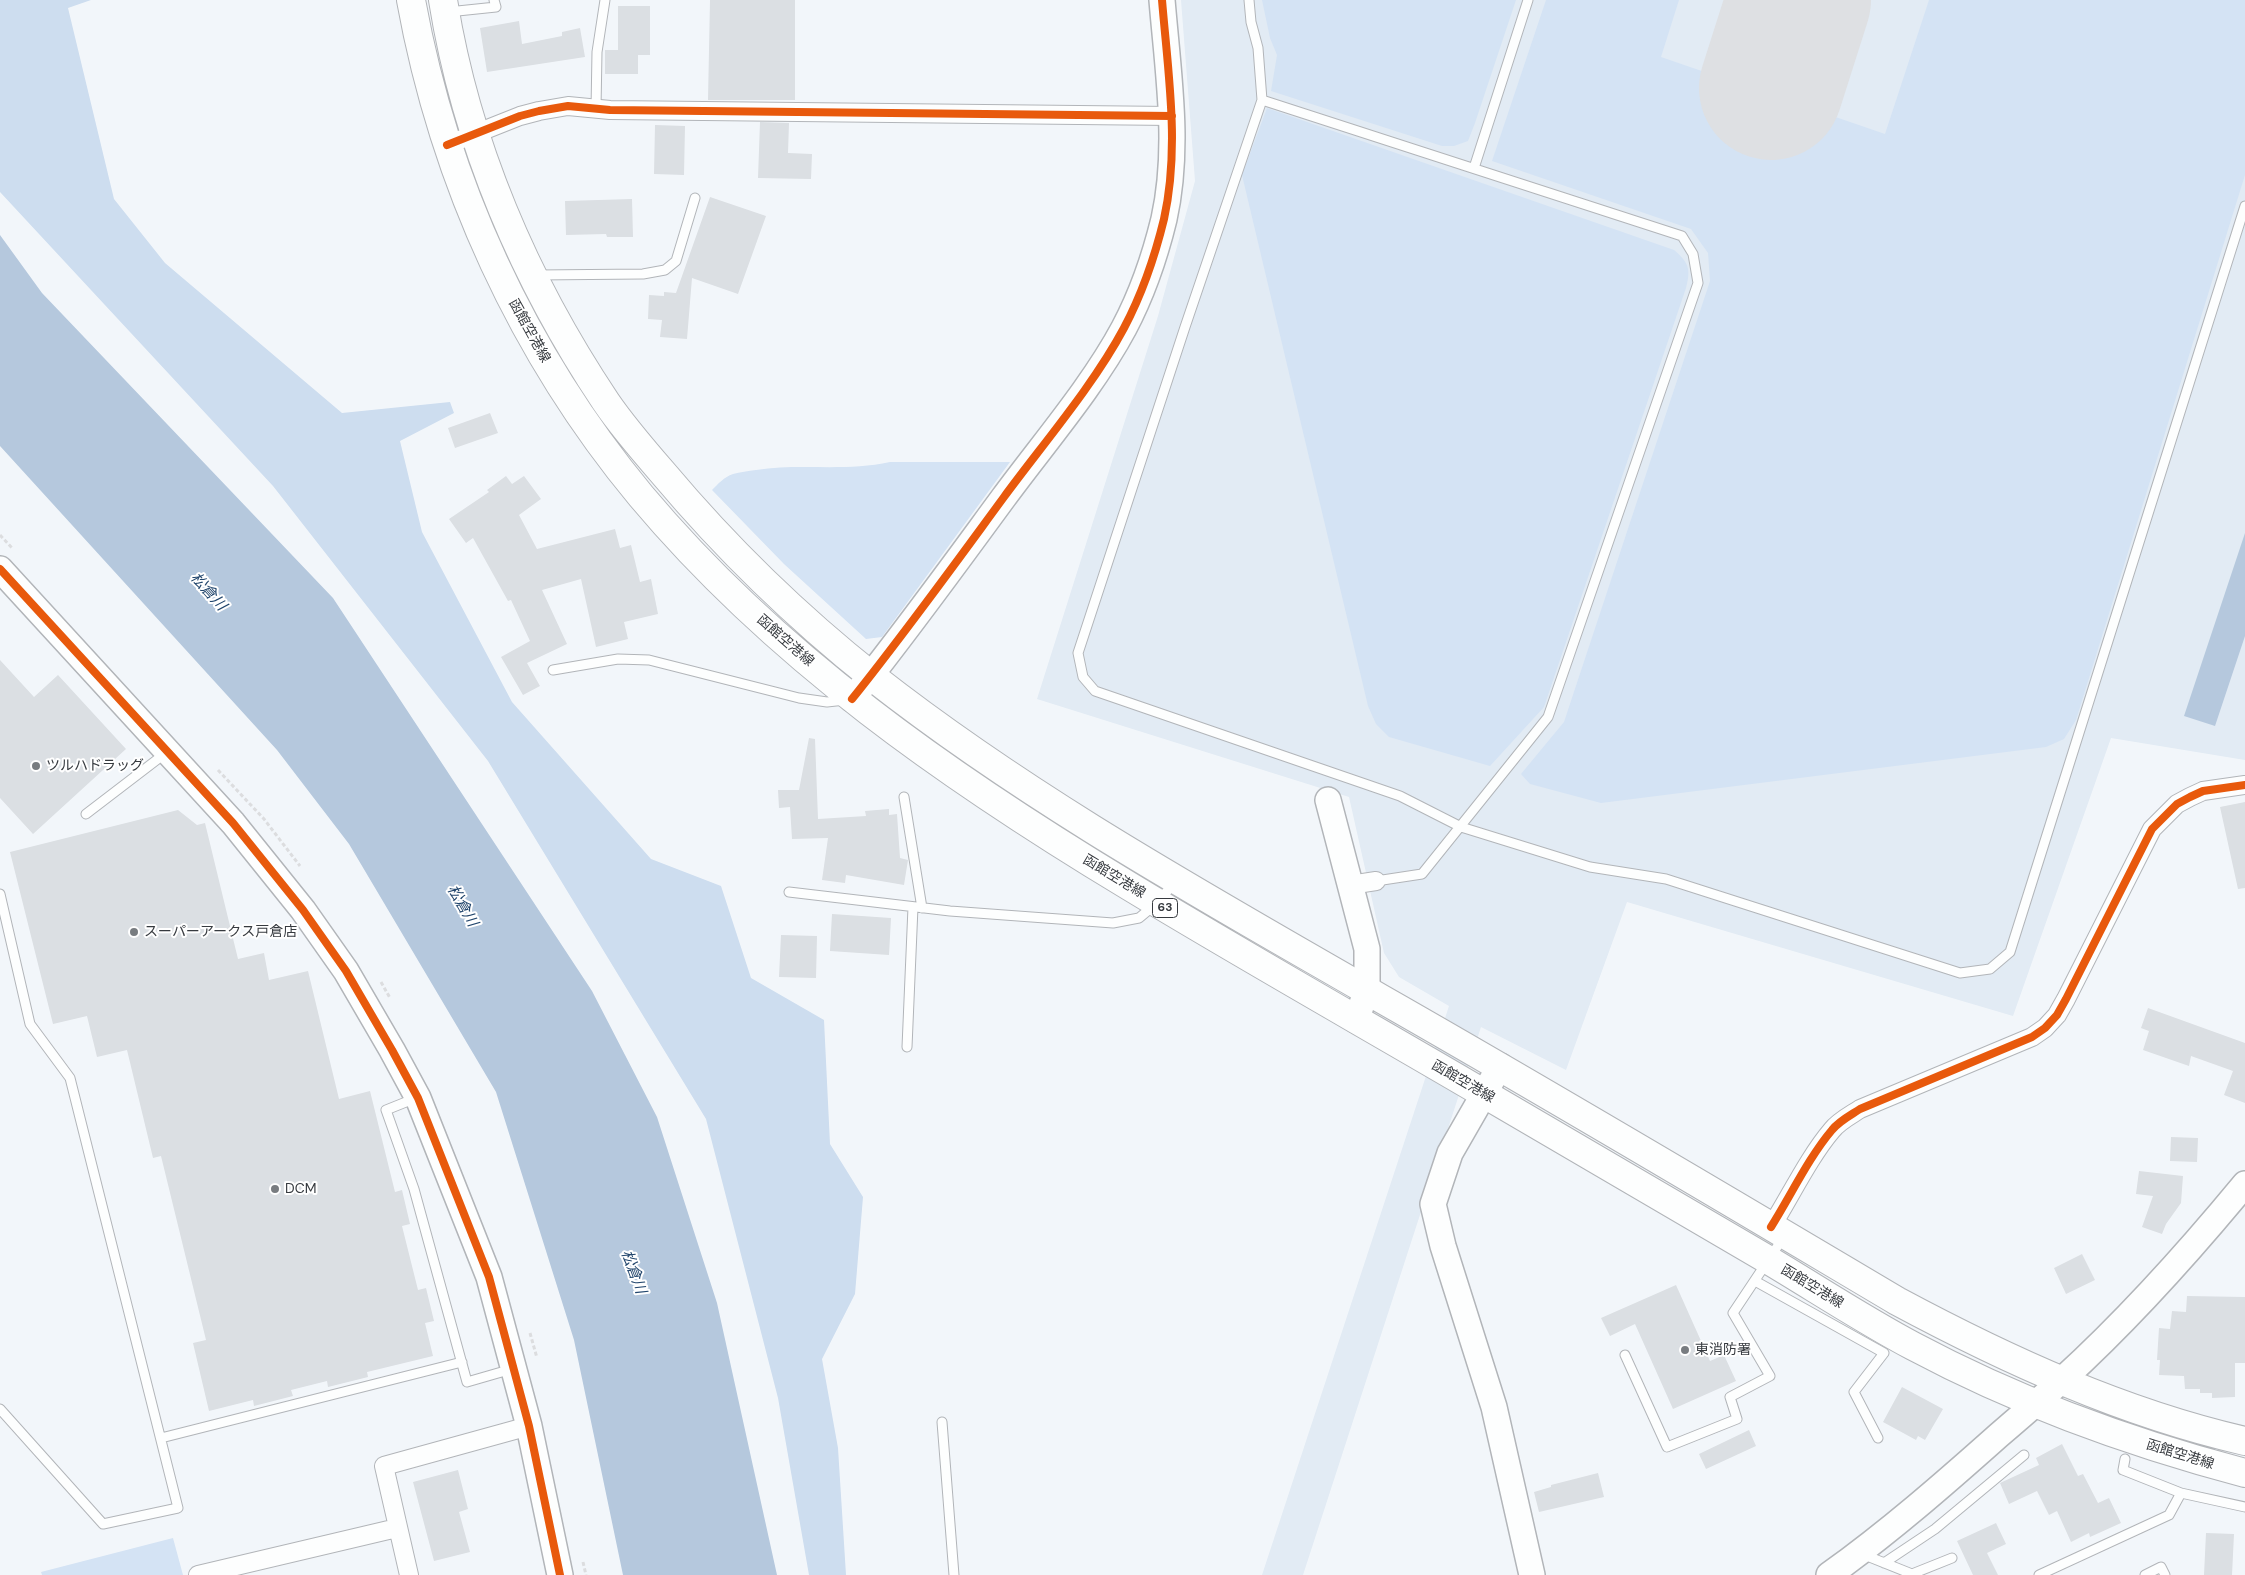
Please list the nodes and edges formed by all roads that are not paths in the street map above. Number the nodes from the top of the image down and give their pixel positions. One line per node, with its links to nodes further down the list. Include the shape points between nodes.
1 (411, 0): 12 (main road, 函館空港線 / 63)
2 (494, 0): 7 (lane, via 496,7)
3 (605, 0): 9 (lane, via 597,52)
4 (1162, 0): 10 (street)
5 (1249, 0): 8 (lane, via 1258,48)
6 (1528, 0): 13 (lane)
7 (444, 6): 11 (main road, 函館空港線 / 63)
8 (1262, 100): 13 (lane); 26 (lane, via 1078,653 1083,677 1095,691 1400,796)
9 (596, 109): 10 (street); 11 (street, via 568,106 539,111)
10 (1172, 116): 19 (street, via 1170,181 1164,218 1154,256 1123,328 1085,388)
11 (475, 135): 12 (street); 16 (main road, 函館空港線 / 63, via 499,203)
12 (447, 145): 16 (main road, 函館空港線 / 63, via 463,191)
13 (1474, 168): 26 (lane, via 1682,236 1694,254 1698,282 1548,717)
14 (695, 198): 16 (lane, via 676,261 665,270 643,274)
15 (2245, 206): 26 (lane, via 2010,952 1990,969 1960,973 1666,879 1590,866)
16 (517, 279): 19 (main road, 函館空港線 / 63, via 582,364 608,405 700,518 776,593); 20 (main road, 函館空港線 / 63, via 526,328 575,407 639,494 738,599)
17 (0, 569): 21 (street)
18 (553, 670): 20 (lane, via 618,659 649,660 799,698 827,702)
19 (871, 676): 20 (street); 27 (main road, 函館空港線 / 63, via 1010,775)
20 (852, 699): 32 (main road, 函館空港線 / 63, via 1003,808)
21 (168, 752): 25 (lane); 39 (street, via 233,823 308,918 346,971)
22 (2245, 785): 41 (street, via 2203,791 2190,797 2177,804 2152,829 2066,999 2045,1028 2019,1044 1860,1109 1846,1118 1823,1143)
23 (904, 797): 33 (lane)
24 (1328, 800): 29 (street)
25 (86, 814)
26 (1461, 827): 28 (lane, via 1422,874)
27 (1176, 880): 32 (lane); 34 (main road, 函館空港線 / 63)
28 (1376, 881): 29 (street)
29 (1350, 884): 34 (street, via 1367,949)
30 (789, 892): 33 (lane)
31 (0, 894): 51 (lane, via 30,1024 70,1078)
32 (1157, 903): 33 (lane, via 1139,918 1113,924); 35 (main road, 函館空港線 / 63)
33 (917, 907): 36 (lane)
34 (1367, 990): 35 (street); 37 (main road, 函館空港線 / 63)
35 (1356, 1020): 38 (main road, 函館空港線 / 63)
36 (907, 1047)
37 (1500, 1066): 38 (street); 41 (main road, 函館空港線 / 63)
38 (1484, 1094): 42 (main road, 函館空港線 / 63); 67 (street, via 1450,1153 1433,1204 1443,1246 1494,1406)
39 (418, 1098): 44 (lane, via 386,1110 414,1189); 45 (street, via 489,1276)
40 (2245, 1184): 46 (street, via 2153,1290)
41 (1778, 1231): 42 (lane); 46 (main road, 函館空港線 / 63, via 1947,1328)
42 (1762, 1271): 43 (lane, via 1733,1313 1770,1376 1730,1397 1737,1419 1667,1447); 47 (main road, 函館空港線 / 63); 52 (lane, via 1884,1352 1854,1392)
43 (1625, 1355)
44 (462, 1362): 45 (lane, via 467,1382); 51 (lane)
45 (515, 1369): 50 (street)
46 (2061, 1381): 47 (street); 53 (main road, 函館空港線 / 63, via 2135,1409)
47 (2036, 1403): 56 (main road, 函館空港線 / 63, via 2129,1439); 60 (street)
48 (0, 1409): 51 (lane, via 103,1524 178,1508)
49 (942, 1422): 66 (lane)
50 (529, 1426): 59 (street, via 384,1466); 65 (street)
51 (161, 1438)
52 (1878, 1438)
53 (2245, 1441)
54 (2024, 1455): 62 (lane, via 1935,1529)
55 (2126, 1459): 57 (lane, via 2123,1470)
56 (2245, 1473)
57 (2181, 1493): 58 (lane); 69 (lane, via 2169,1515)
58 (2245, 1507)
59 (397, 1528): 63 (street); 64 (street)
60 (1859, 1553): 62 (lane); 68 (street)
61 (1952, 1558): 62 (lane, via 1912,1574)
62 (1884, 1563)
63 (198, 1575)
64 (409, 1575)
65 (560, 1575)
66 (954, 1575)
67 (1532, 1575)
68 (1829, 1575)
69 (2039, 1575)
70 (2145, 1575): 71 (lane, via 2161,1567)
71 (2165, 1575)

